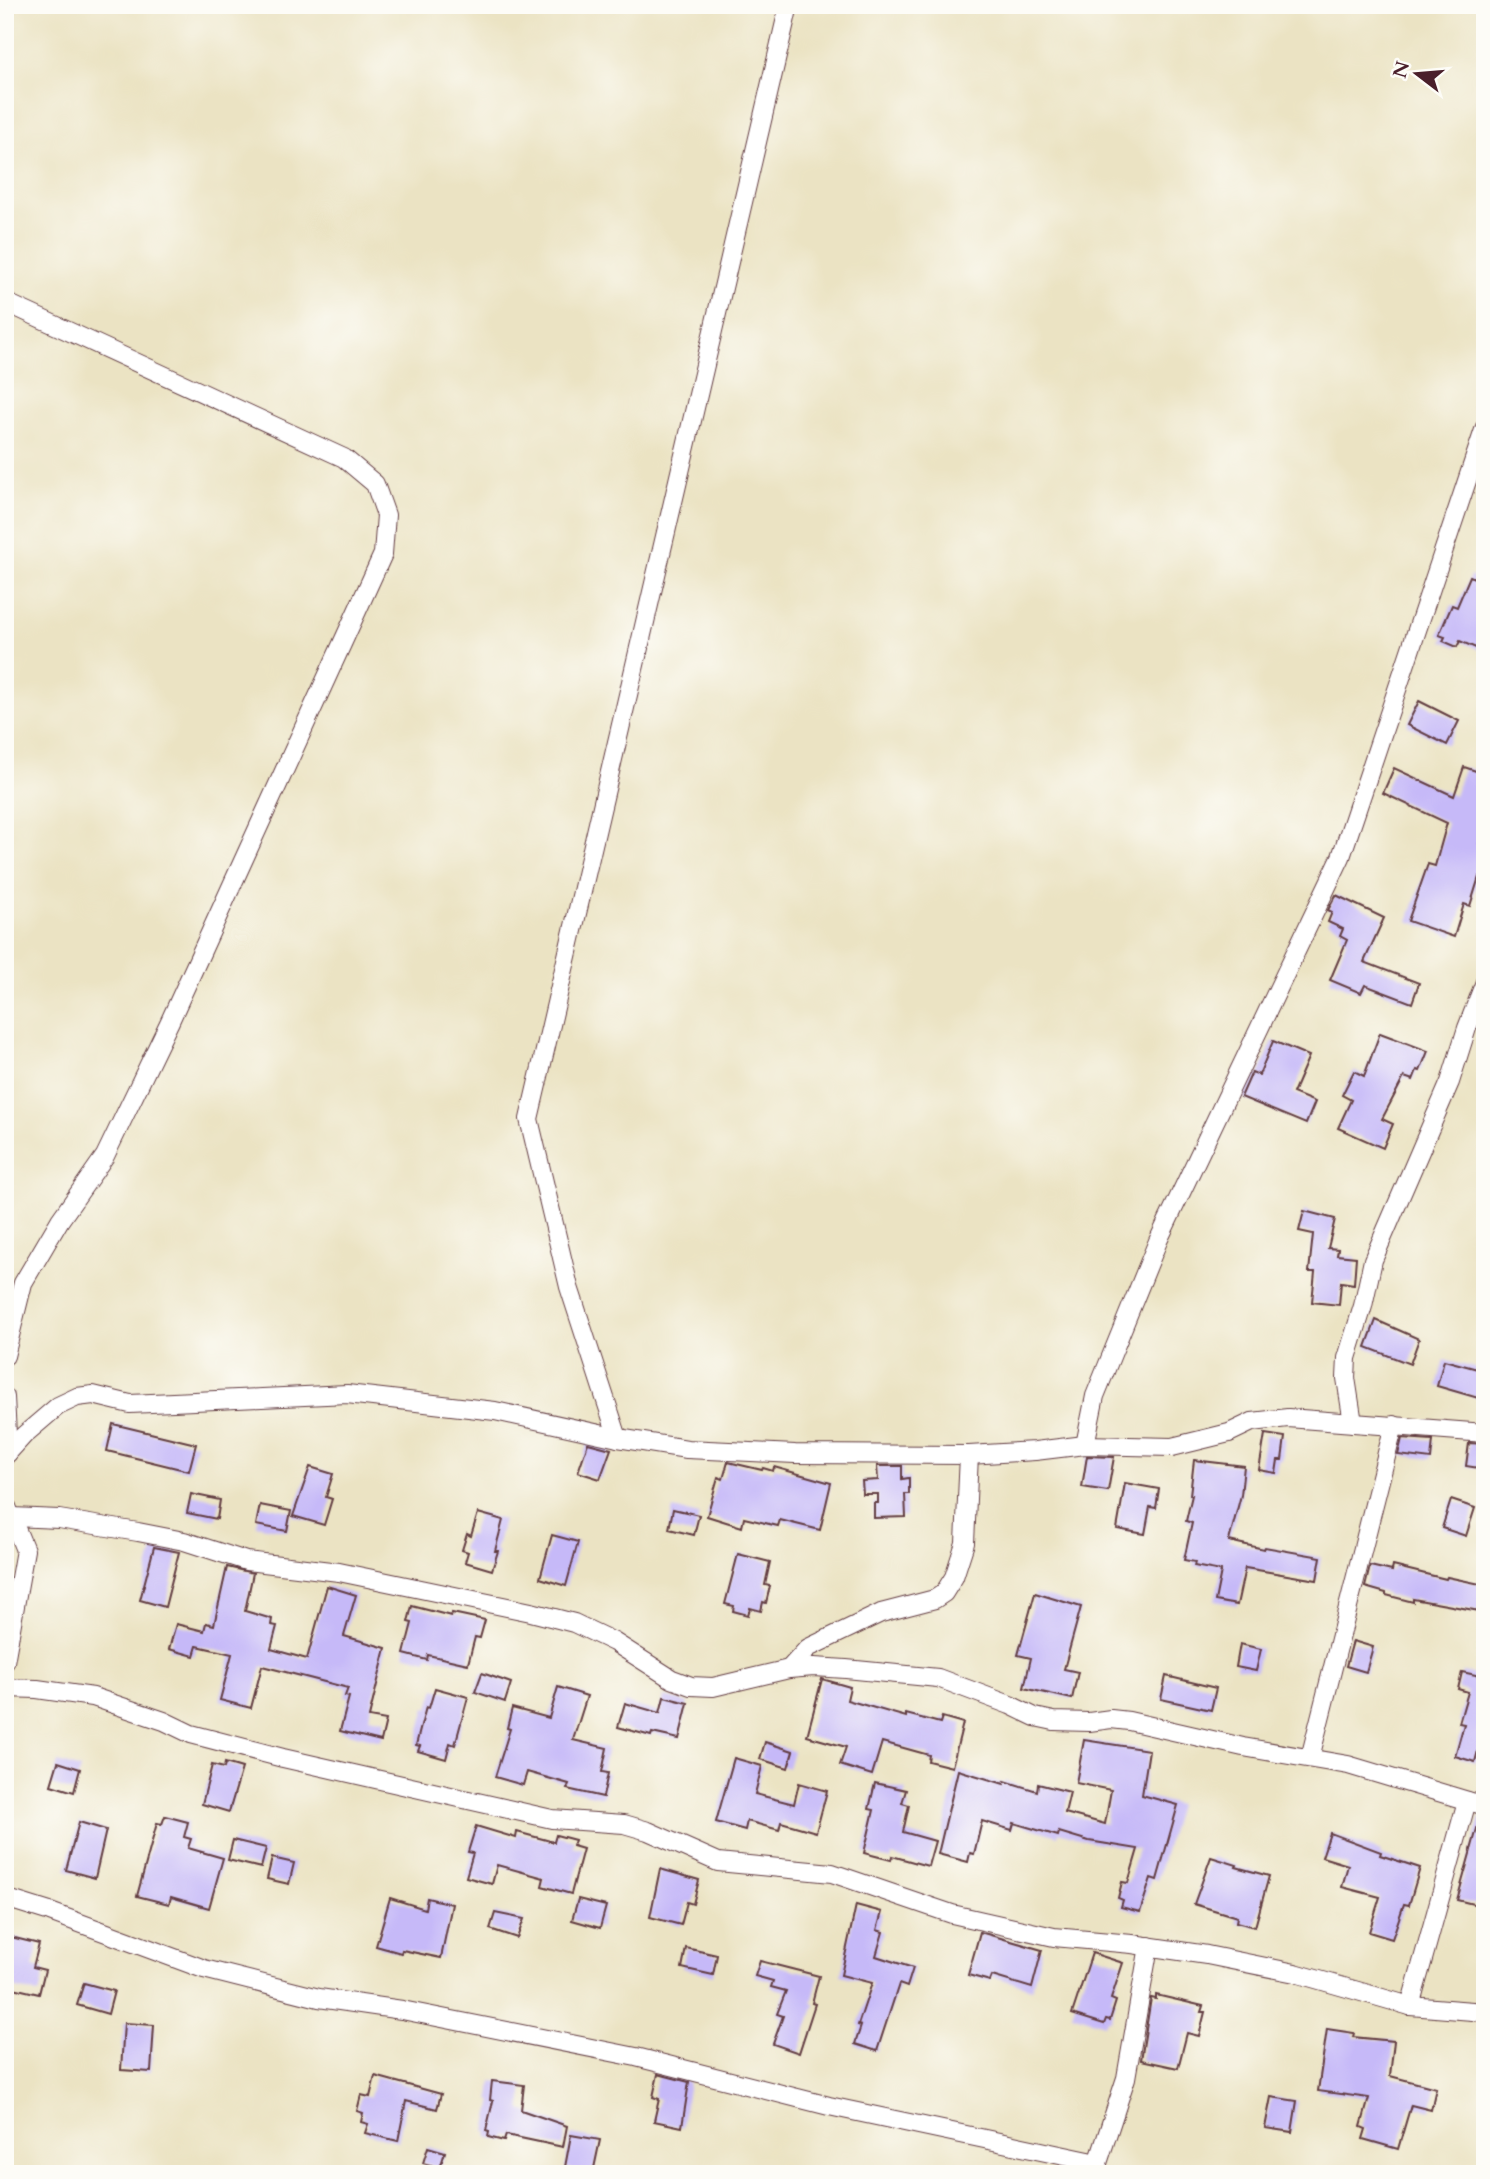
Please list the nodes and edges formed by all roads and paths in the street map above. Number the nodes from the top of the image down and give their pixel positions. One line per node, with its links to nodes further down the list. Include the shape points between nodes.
1 (789, 5): 10 (street, via 529,1119 569,1287)
2 (5, 302): 5 (street, via 344,458 375,484 386,514 383,554 105,1156 23,1283)
3 (1485, 427): 11 (street, via 1341,857 1158,1241 1095,1396)
4 (1485, 982): 7 (street, via 1450,1082 1373,1260 1347,1358)
5 (5, 1356)
6 (5, 1397): 12 (street)
7 (1353, 1423): 8 (street); 11 (street, via 1288,1418 1252,1422 1229,1433 1172,1447)
8 (1394, 1425): 9 (street); 18 (street)
9 (1485, 1433)
10 (618, 1438): 12 (street, via 495,1411 347,1394 130,1404 93,1395 58,1406); 13 (street, via 700,1450)
11 (1085, 1445): 13 (street)
12 (7, 1454)
13 (970, 1455): 16 (street, via 965,1542 944,1592 935,1599 881,1613 808,1648)
14 (8, 1509): 15 (street, via 25,1550); 16 (street, via 184,1541 246,1561 339,1572 574,1623 672,1679 691,1685 713,1687)
15 (5, 1662)
16 (789, 1669): 18 (street, via 814,1667 938,1678 1045,1719 1129,1721)
17 (5, 1688): 21 (street, via 93,1697 191,1734 539,1816 624,1824 718,1862 832,1873 952,1914 1054,1937)
18 (1310, 1758): 19 (street)
19 (1476, 1803): 22 (street)
20 (5, 1898): 21 (street, via 204,1969 319,1998 636,2057 829,2106 1098,2163 1126,2078)
21 (1149, 1947): 22 (street, via 1295,1973)
22 (1410, 2006): 23 (street)
23 (1485, 2012)

